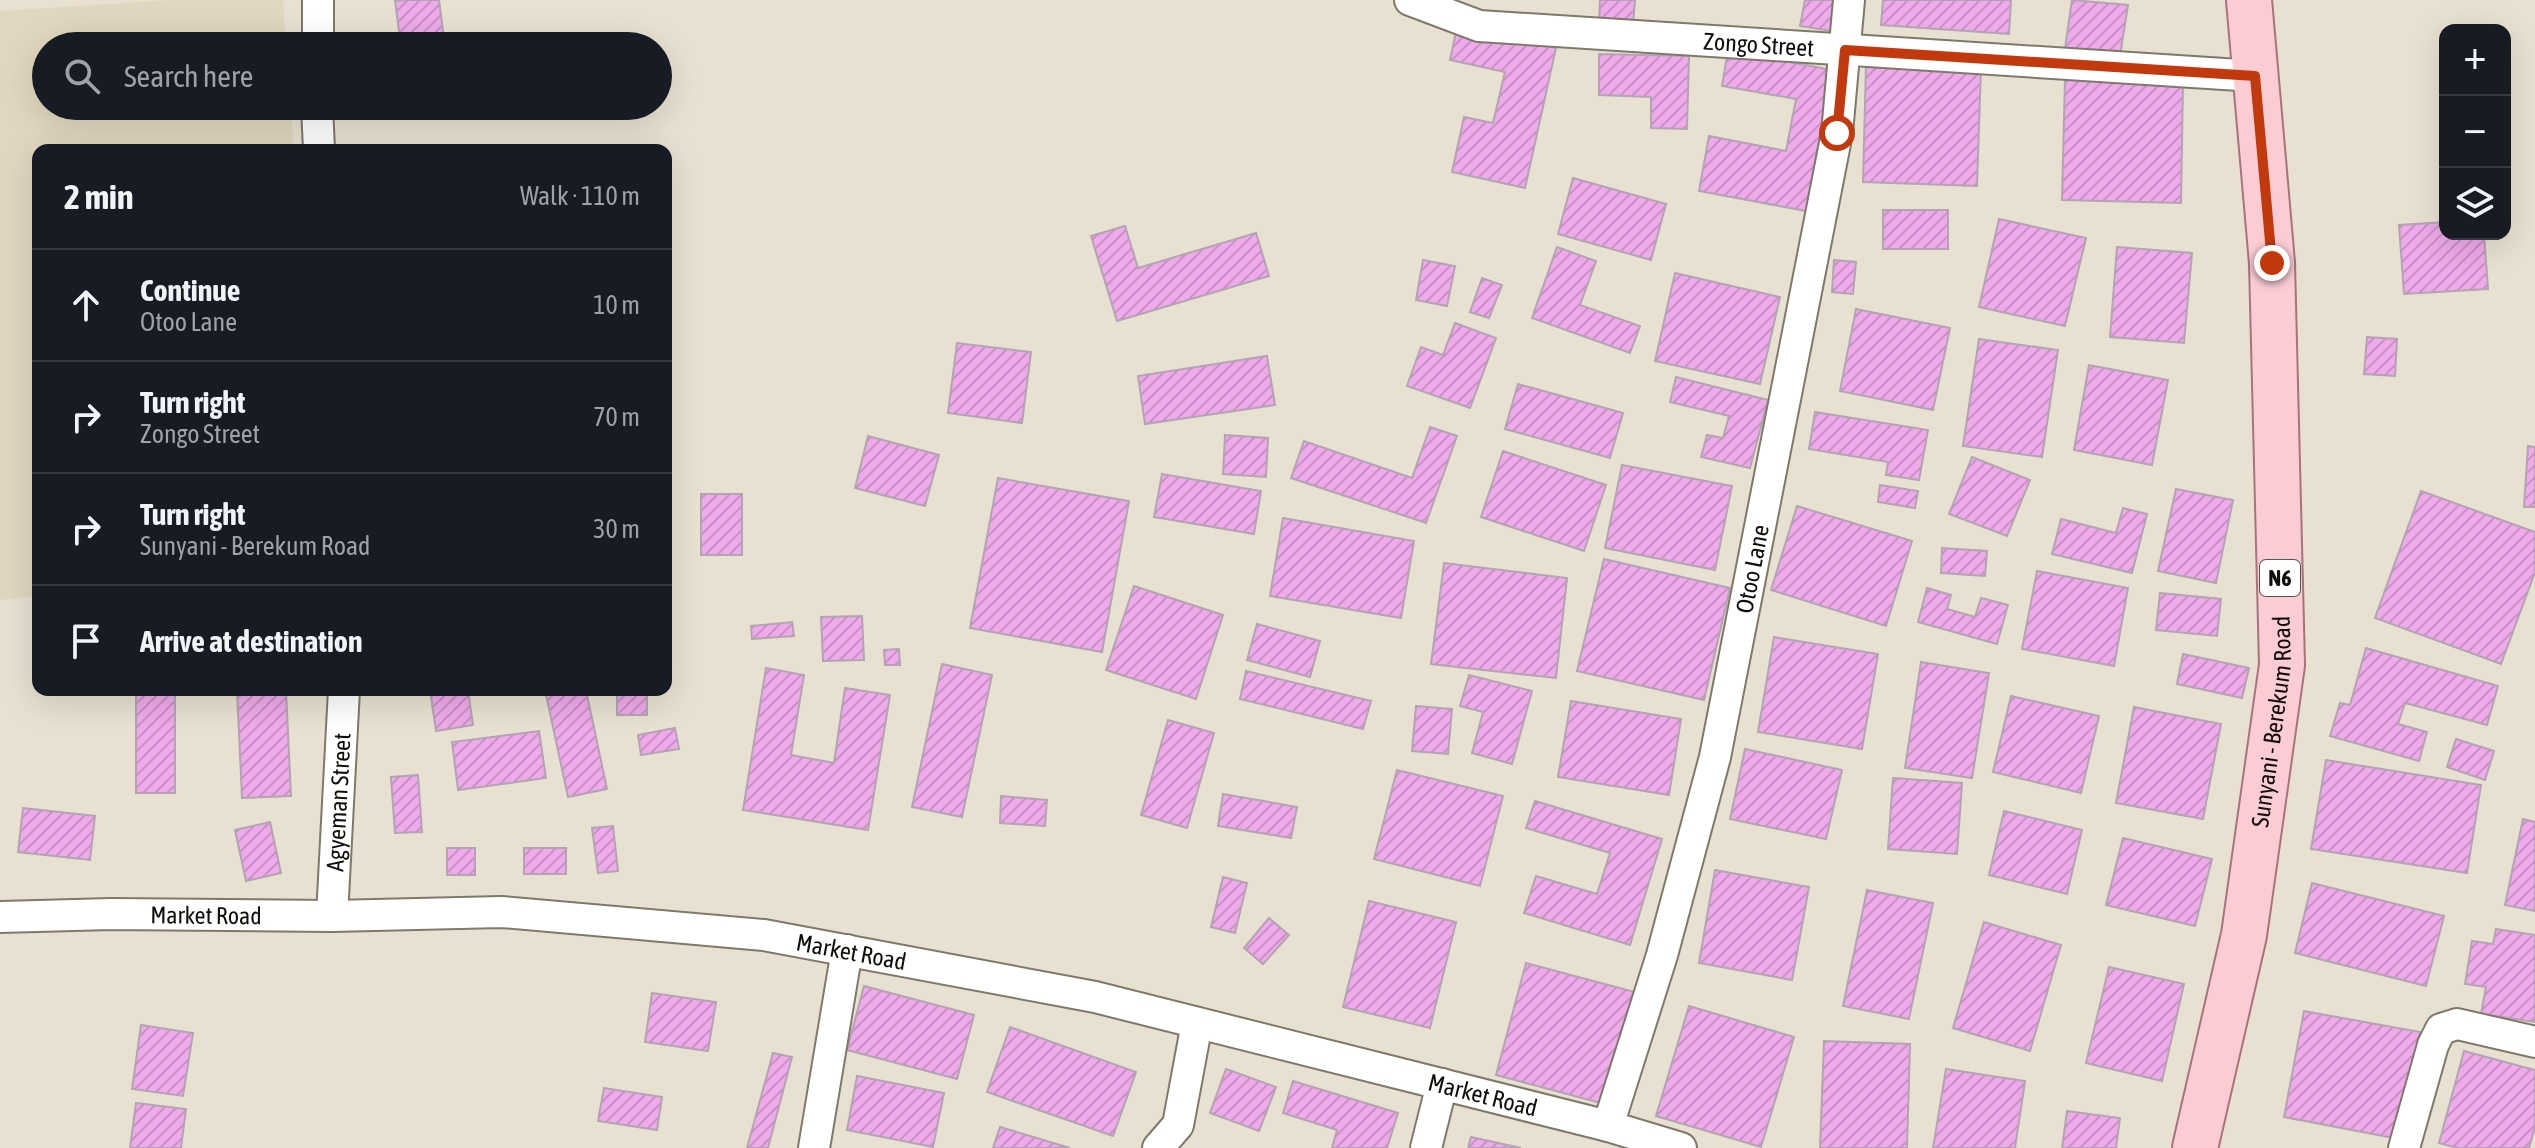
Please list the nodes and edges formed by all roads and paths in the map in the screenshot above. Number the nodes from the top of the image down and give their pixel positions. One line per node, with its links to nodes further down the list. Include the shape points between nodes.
1 (318, 0): 5 (street)
2 (1410, 0): 6 (street, Zongo Street, via 1479,26)
3 (1849, 0): 6 (street, Otoo Lane)
4 (2249, 0): 7 (main road, Sunyani - Berekum Road / N6)
5 (318, 32)
6 (1845, 50): 7 (street, Zongo Street); 17 (street, Otoo Lane, via 1837,133 1715,757 1662,955)
7 (2255, 76): 22 (main road, Sunyani - Berekum Road / N6, via 2272,263 2282,665 2244,935)
8 (318, 120): 9 (street)
9 (319, 144)
10 (344, 696): 11 (street, Agyeman Street)
11 (332, 916): 12 (street, Market Road); 13 (street, Market Road, via 502,912 764,935)
12 (0, 917)
13 (847, 950): 14 (street, Market Road, via 1095,997); 18 (street)
14 (1197, 1023): 16 (street, Market Road); 19 (street, via 1178,1125)
15 (2535, 1042): 23 (street, via 2457,1024 2441,1029)
16 (1442, 1084): 17 (street, Market Road); 20 (street)
17 (1623, 1136): 21 (street, Market Road)
18 (814, 1148)
19 (1158, 1148)
20 (1426, 1148)
21 (1681, 1148)
22 (2195, 1148)
23 (2404, 1148)

